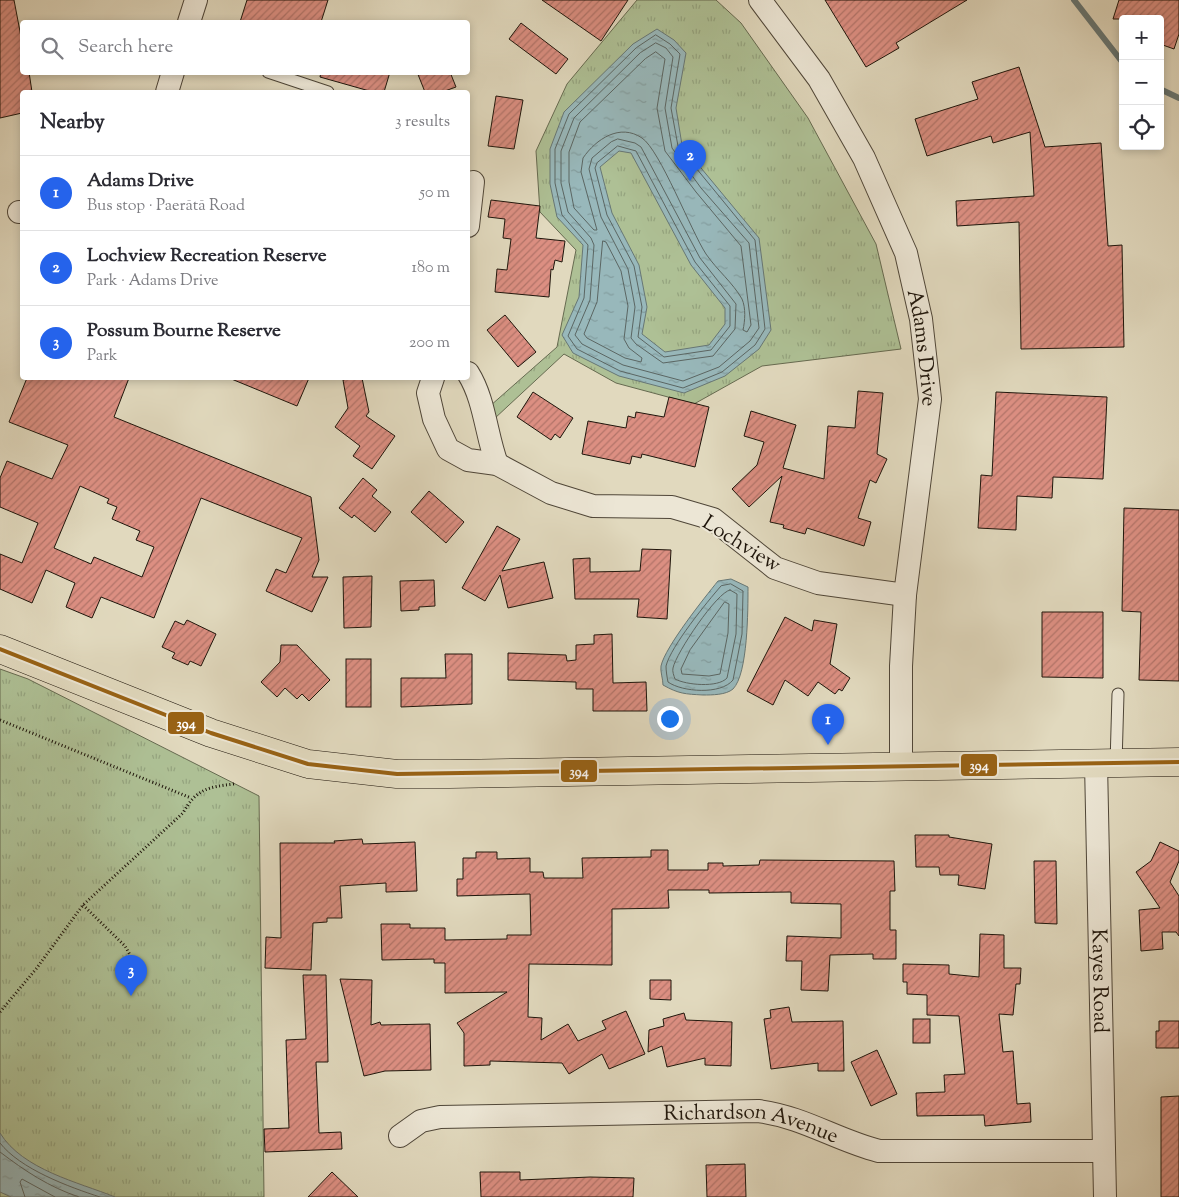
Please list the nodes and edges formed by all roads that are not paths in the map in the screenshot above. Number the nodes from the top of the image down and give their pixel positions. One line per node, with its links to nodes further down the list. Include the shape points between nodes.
1 (196, 0): 3 (street)
2 (760, 0): 13 (street, Adams Drive, via 819,79 864,158 906,253 921,319 930,399)
3 (190, 20)
4 (172, 75): 6 (street)
5 (277, 75): 7 (lane)
6 (168, 90)
7 (322, 90)
8 (473, 182): 9 (street)
9 (470, 208)
10 (470, 376): 12 (street, via 477,388 488,441)
11 (432, 380): 12 (street, Lochview, via 428,393 434,419 448,448 468,460)
12 (497, 464): 13 (street, Lochview, via 551,493 593,506 672,507 713,519 775,568 818,583)
13 (905, 595): 18 (street, Adams Drive)
14 (0, 649): 18 (main road, via 210,734 271,754 333,768 397,774 450,774)
15 (1118, 694): 17 (lane)
16 (1179, 762): 17 (main road)
17 (1106, 763): 18 (main road); 20 (street, Kayes Road)
18 (900, 765)
19 (400, 1136): 20 (street, Richardson Avenue, via 421,1121 440,1117 758,1112 791,1117 879,1151)
20 (1104, 1151): 21 (street, Kayes Road)
21 (1105, 1197)

